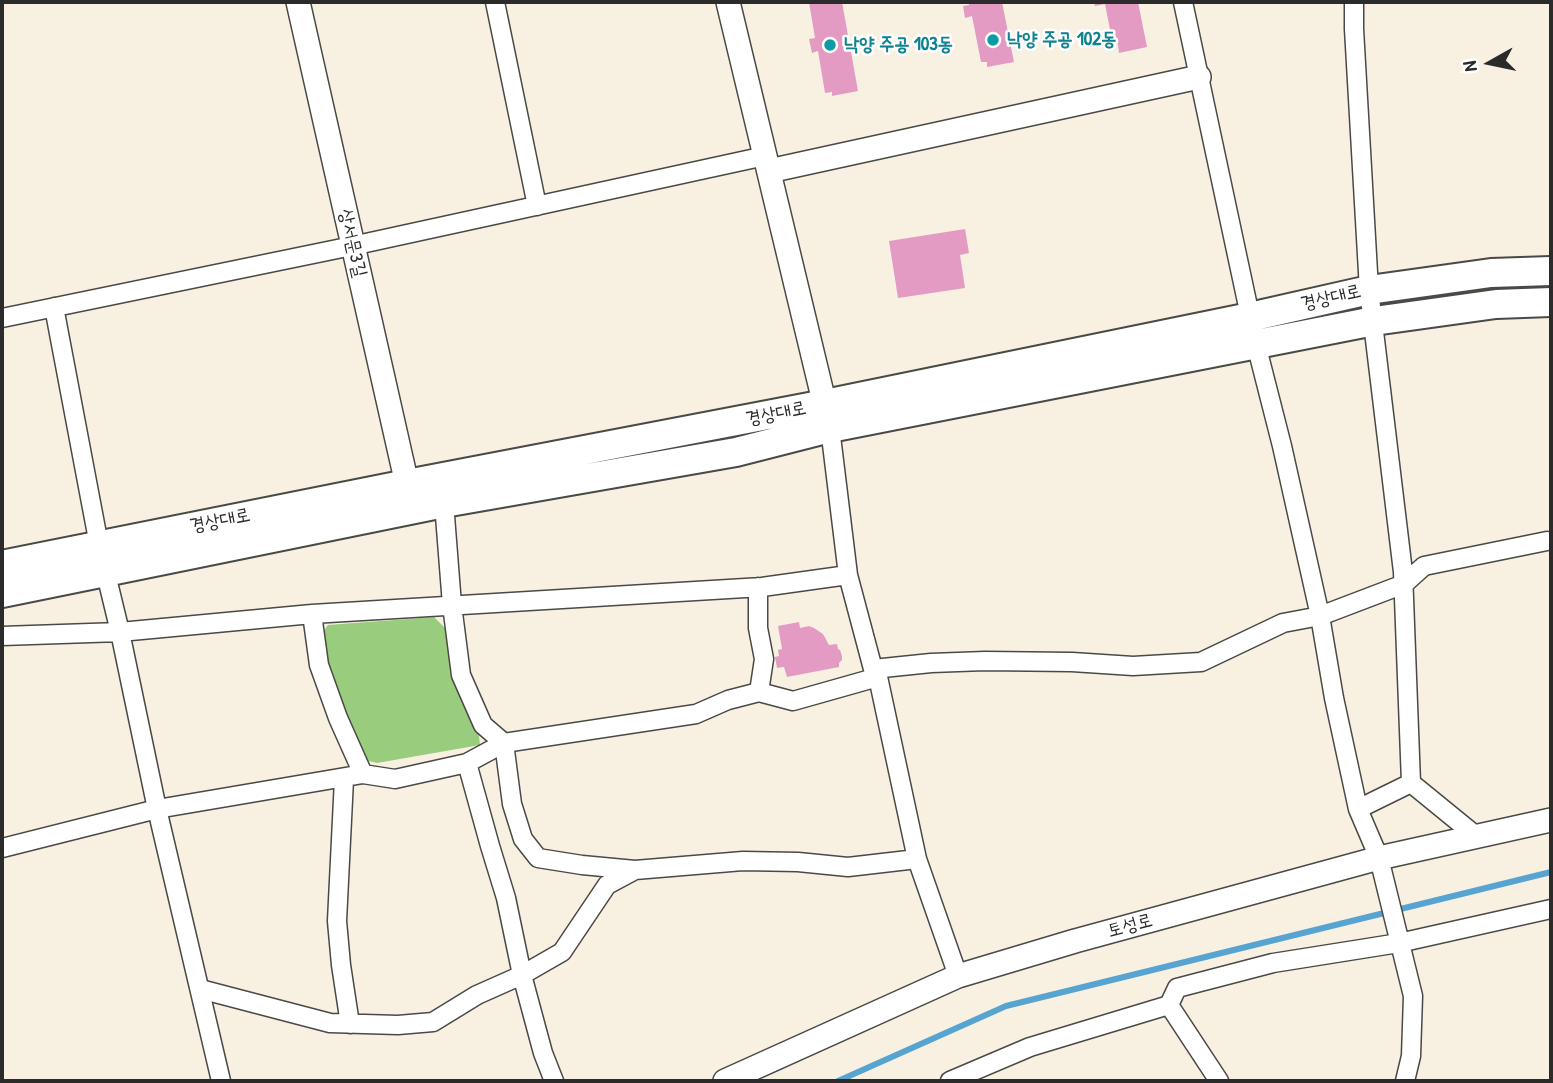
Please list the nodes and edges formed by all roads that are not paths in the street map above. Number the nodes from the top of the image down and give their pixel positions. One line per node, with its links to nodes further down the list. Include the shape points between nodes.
1 (298, 2): 9 (street, 상서문3길)
2 (495, 2): 8 (street)
3 (728, 2): 7 (street)
4 (1183, 2): 6 (street)
5 (1354, 2): 11 (street)
6 (1199, 77): 7 (street); 16 (street)
7 (767, 164): 8 (street); 17 (street)
8 (537, 206): 9 (street)
9 (352, 246): 13 (street); 18 (street, 상서문3길)
10 (1551, 271): 11 (main road, 경상대로, via 1491,273)
11 (1370, 290): 15 (street); 16 (main road, 경상대로)
12 (1551, 302): 15 (main road, 경상대로, via 1496,304)
13 (54, 307): 14 (street); 21 (street)
14 (2, 318)
15 (1374, 321): 16 (main road, 경상대로); 24 (street)
16 (1253, 331): 17 (main road, 경상대로); 29 (street)
17 (827, 416): 18 (main road, 경상대로); 19 (main road, 경상대로, via 736,452); 23 (street)
18 (407, 484): 21 (main road, 경상대로)
19 (444, 503): 21 (main road, 경상대로); 27 (street)
20 (1547, 541): 24 (street, via 1424,566)
21 (102, 558): 22 (main road, 경상대로); 26 (main road, 경상대로); 30 (street)
22 (2, 565)
23 (848, 575): 25 (street); 32 (street)
24 (1404, 584): 29 (street); 38 (street)
25 (758, 587): 27 (street); 33 (street, via 764,659)
26 (2, 593)
27 (453, 605): 28 (street); 34 (street, via 461,675 483,725)
28 (312, 614): 30 (street); 36 (street, via 319,665)
29 (1320, 616): 32 (street, via 1283,623 1200,662 1133,666 985,661 931,663); 40 (street)
30 (120, 632): 31 (street); 39 (street)
31 (2, 636)
32 (875, 673): 33 (street, via 793,701); 44 (street)
33 (759, 692): 34 (street, via 696,714)
34 (504, 743): 35 (street); 46 (street, via 512,804 523,839 538,858)
35 (467, 762): 36 (street, via 394,779); 49 (street, via 506,898)
36 (363, 774): 37 (street)
37 (344, 779): 39 (street); 53 (street, via 337,921)
38 (1411, 783): 40 (street); 42 (street)
39 (157, 809): 43 (street); 51 (street)
40 (1358, 809): 45 (street)
41 (1551, 820): 42 (street, 토성로)
42 (1476, 836): 45 (street, 토성로)
43 (2, 848)
44 (917, 859): 46 (street, via 848,867 743,861); 50 (street)
45 (1380, 864): 48 (street); 50 (street, 토성로, via 1075,941)
46 (635, 870): 49 (street, via 607,885 562,952)
47 (1551, 909): 48 (street)
48 (1399, 943): 52 (street, via 1273,963 1177,988); 59 (street, via 1413,996 1411,1056)
49 (522, 975): 53 (street, via 433,1022); 55 (street)
50 (958, 976): 56 (street, 토성로)
51 (200, 989): 53 (street, via 330,1023); 54 (street)
52 (1169, 1005): 57 (street, via 1030,1047); 58 (street)
53 (350, 1024)
54 (221, 1081)
55 (554, 1081)
56 (725, 1081)
57 (950, 1081)
58 (1219, 1081)
59 (1405, 1081)

